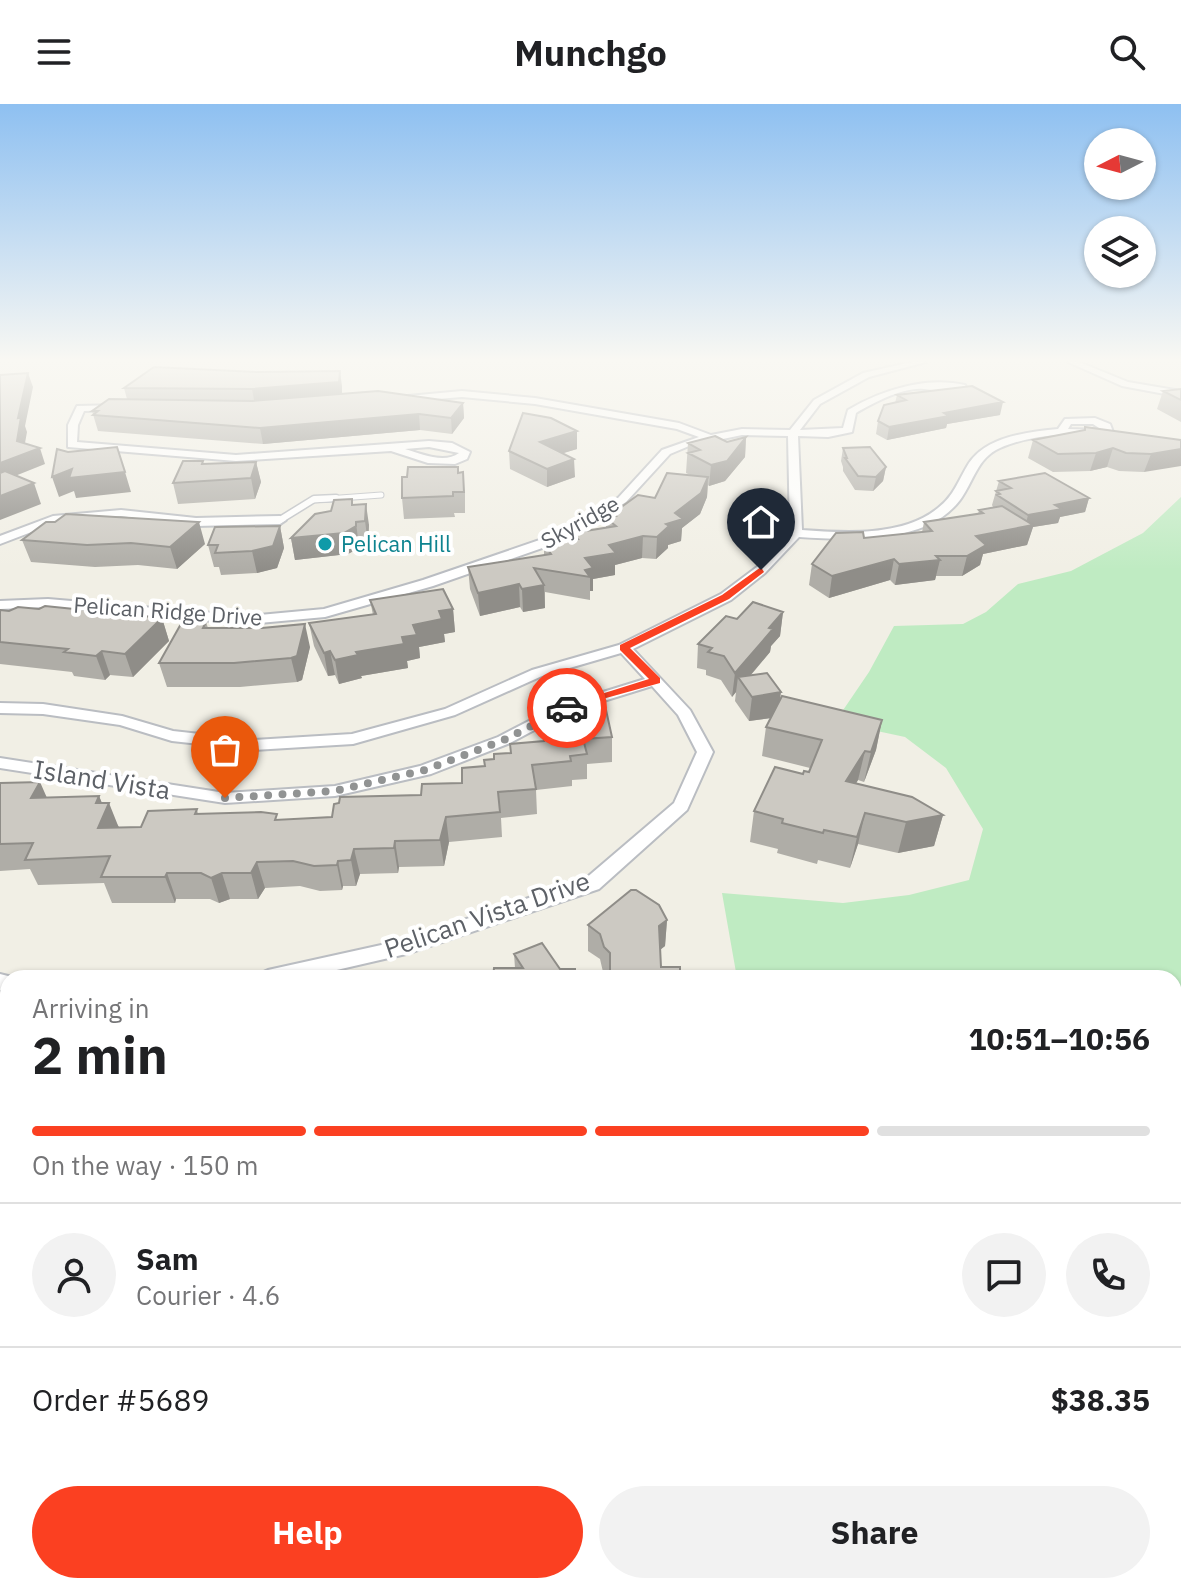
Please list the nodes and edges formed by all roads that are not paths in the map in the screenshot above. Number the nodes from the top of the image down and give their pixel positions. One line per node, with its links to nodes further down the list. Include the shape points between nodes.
1 (73, 432): 7 (street, via 72,445 236,458)
2 (693, 432): 6 (street)
3 (840, 432): 5 (street)
4 (1061, 432): 10 (street, via 989,449 972,466 947,509 916,524 860,534)
5 (793, 433): 6 (street); 10 (street)
6 (707, 437): 12 (street, Skyridge, via 666,452 622,500 564,536)
7 (392, 448): 7 (street, via 430,444 465,452 455,461 438,461)
8 (381, 495): 9 (lane, via 314,499)
9 (280, 520): 11 (street, via 196,522 121,513 86,515 53,520)
10 (796, 533): 14 (street, via 726,597)
11 (0, 540)
12 (428, 583): 13 (street, Pelican Ridge Drive, via 325,613 261,619 48,603)
13 (0, 605)
14 (624, 648): 15 (street, Pelican Vista Drive); 16 (street, via 537,673 450,712 353,739 254,745 172,736 122,721 43,709)
15 (656, 680): 17 (street, Island Vista, via 563,709 504,740 425,770 335,791 225,798); 18 (street, Pelican Vista Drive, via 685,713 705,752 681,806 592,884 406,947)
16 (0, 708)
17 (3, 766)
18 (304, 970)

